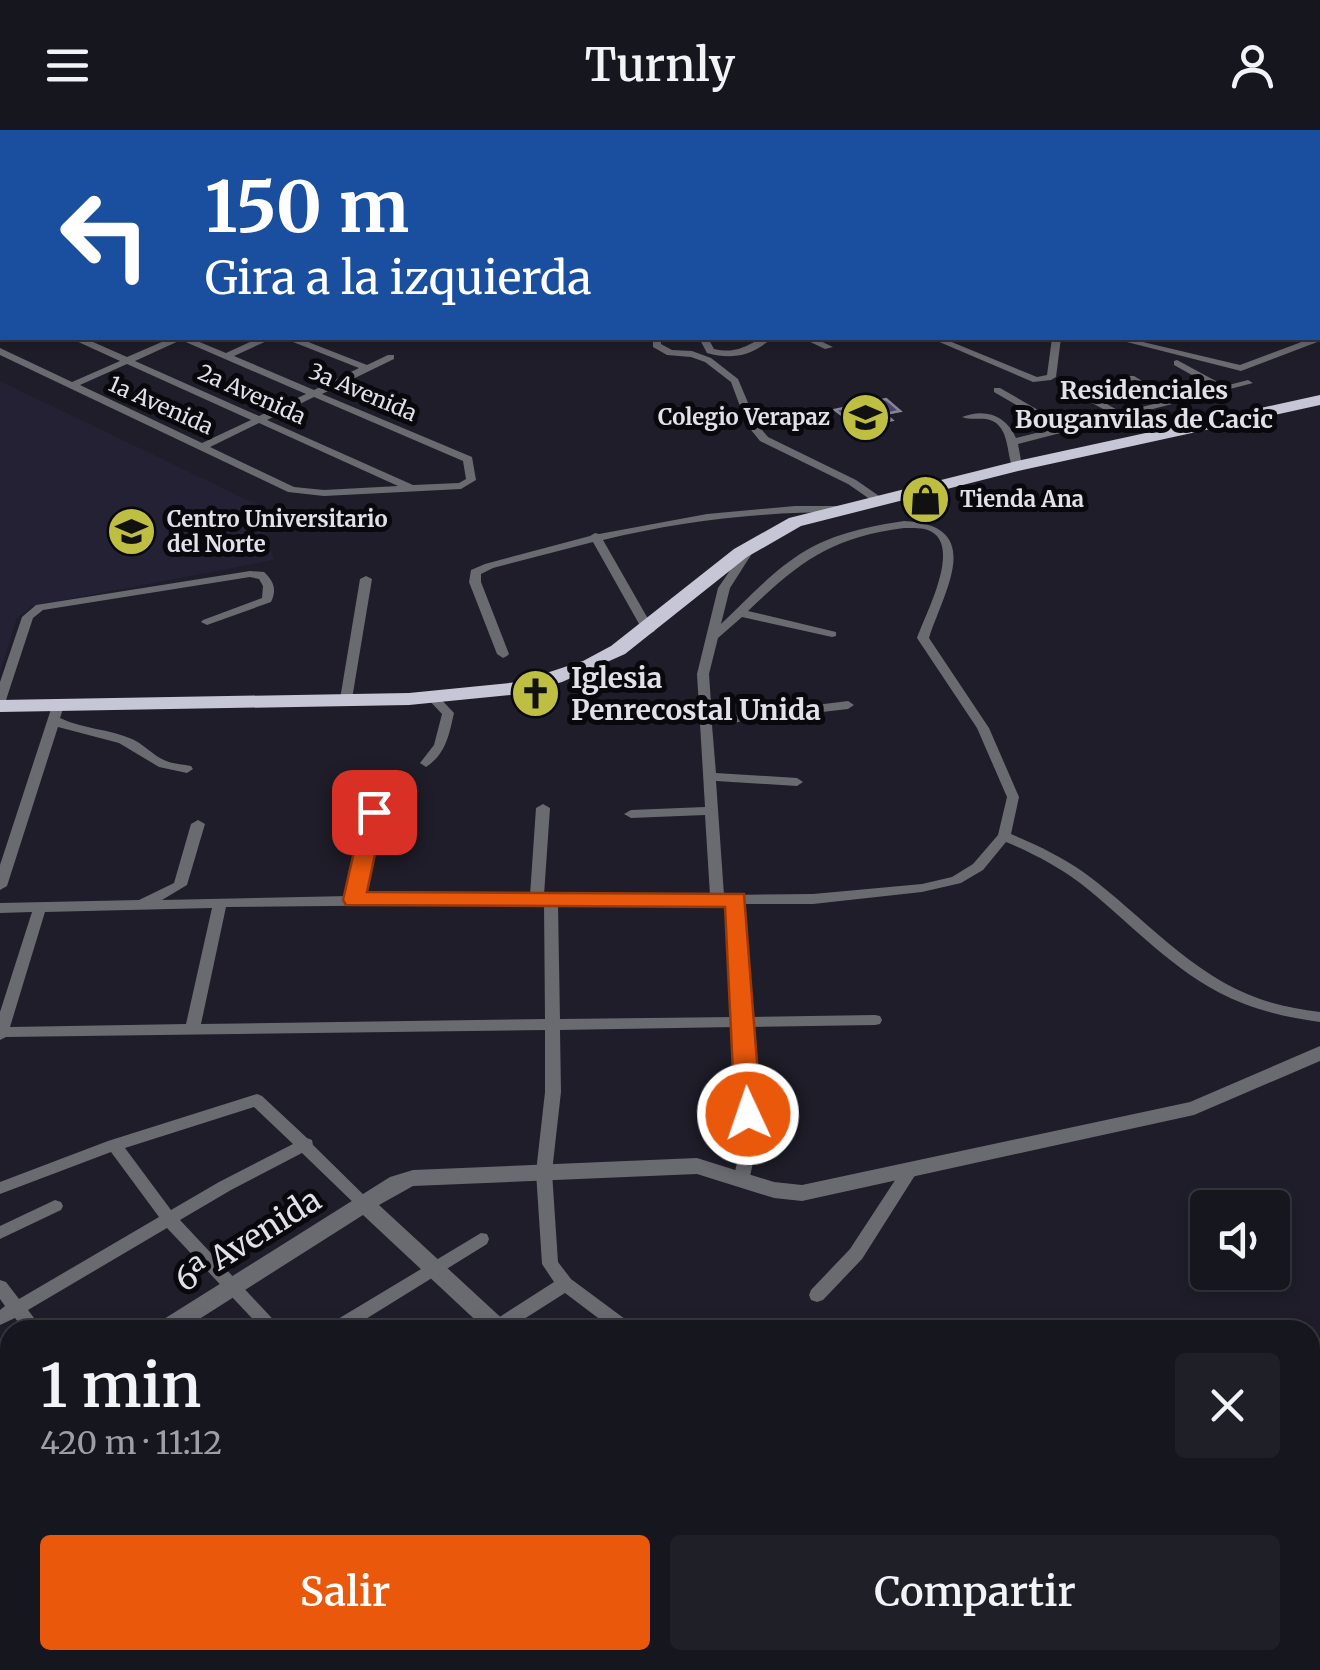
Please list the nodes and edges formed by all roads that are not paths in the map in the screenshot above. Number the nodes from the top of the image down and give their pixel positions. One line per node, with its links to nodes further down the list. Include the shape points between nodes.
1 (81, 340): 18 (street, 2a Avenida)
2 (176, 340): 18 (street)
3 (186, 340): 16 (street, 3a Avenida)
4 (262, 340): 16 (street)
5 (296, 340): 20 (street)
6 (657, 340): 38 (street, via 670,353 700,356 735,381 764,439)
7 (705, 340): 8 (street, via 710,351 730,354)
8 (765, 340)
9 (811, 340): 14 (street)
10 (940, 340): 11 (street, via 1036,380 1051,376)
11 (1057, 340)
12 (1124, 340): 13 (street, via 1241,368)
13 (1311, 340)
14 (828, 348)
15 (0, 352): 23 (street, 1a Avenida)
16 (226, 356): 27 (street, 3a Avenida)
17 (391, 357): 20 (street)
18 (128, 361): 23 (street); 32 (street, 2a Avenida)
19 (1177, 363): 25 (street)
20 (366, 368): 27 (street)
21 (1131, 378): 29 (street)
22 (1248, 383): 25 (street)
23 (71, 386): 35 (street, 1a Avenida)
24 (1068, 386): 30 (street)
25 (1222, 388): 29 (street)
26 (996, 390): 33 (street)
27 (313, 393): 32 (street); 37 (street, 3a Avenida, via 470,462 467,484)
28 (1320, 400): 36 (highway)
29 (1170, 402): 30 (street)
30 (1120, 415): 33 (street)
31 (966, 417): 34 (street, via 992,415)
32 (261, 420): 35 (street); 37 (street, 2a Avenida)
33 (1065, 428): 34 (street)
34 (1012, 442): 36 (street)
35 (204, 446): 37 (street, 1a Avenida, via 306,493)
36 (1017, 466): 38 (highway)
37 (411, 488)
38 (878, 500): 39 (highway)
39 (840, 509): 40 (street, via 690,519); 41 (highway)
40 (595, 536): 45 (street); 48 (street, via 474,572)
41 (756, 542): 45 (highway, via 723,562); 47 (street, via 724,588)
42 (366, 580): 50 (street)
43 (740, 613): 46 (street); 47 (street); 64 (street, via 818,547 898,525 938,529 946,540 946,579 923,638 1000,760 1013,798)
44 (207, 622): 51 (street, via 267,600 266,579 250,574 40,607 28,617)
45 (649, 631): 49 (highway, via 554,678)
46 (832, 634)
47 (716, 635): 54 (street, via 703,674)
48 (503, 654)
49 (433, 698): 50 (highway); 55 (street, via 448,713 440,746)
50 (346, 700): 53 (highway)
51 (0, 703): 53 (highway)
52 (848, 704): 54 (street)
53 (57, 712): 56 (street, via 92,736 122,740 161,765); 65 (street)
54 (707, 722): 57 (street)
55 (426, 763)
56 (187, 769)
57 (710, 777): 58 (street); 60 (street)
58 (798, 782)
59 (543, 808): 66 (street)
60 (709, 810): 62 (street); 67 (street)
61 (374, 812): 68 (street)
62 (631, 814)
63 (198, 824): 71 (street, via 180,885)
64 (1004, 836): 69 (street, via 978,867 956,880 812,899); 74 (street, via 1089,884 1230,995)
65 (0, 886)
66 (544, 898): 67 (street); 68 (street); 77 (street)
67 (717, 899): 69 (street)
68 (354, 900): 70 (street)
69 (736, 900): 76 (street)
70 (220, 903): 71 (street); 78 (street)
71 (136, 907): 73 (street)
72 (0, 908): 73 (street)
73 (39, 910): 79 (street)
74 (1320, 1017)
75 (875, 1020): 76 (street)
76 (743, 1023): 77 (street); 85 (street, via 750,1145)
77 (552, 1026): 78 (street); 84 (street)
78 (192, 1031): 79 (street)
79 (0, 1033)
80 (1320, 1053): 83 (street, 6ª Avenida, via 1194,1108)
81 (306, 1144): 82 (street, via 257,1100); 87 (street); 89 (street)
82 (114, 1146): 86 (street); 89 (street)
83 (912, 1169): 85 (street, 6ª Avenida, via 802,1193 763,1189); 96 (street, via 856,1254)
84 (544, 1172): 85 (street, 6ª Avenida, via 697,1166); 87 (street, 6ª Avenida, via 413,1178); 93 (street, via 550,1264)
85 (742, 1176)
86 (0, 1188)
87 (366, 1205): 92 (street); 95 (street, 6ª Avenida)
88 (54, 1206): 90 (street)
89 (170, 1220): 95 (street); 97 (street)
90 (0, 1232)
91 (481, 1239): 92 (street)
92 (432, 1268): 102 (street); 103 (street)
93 (565, 1284): 104 (street); 105 (street)
94 (0, 1287): 97 (street)
95 (232, 1287): 100 (street, 6ª Avenida); 101 (street)
96 (817, 1295)
97 (16, 1308): 98 (street); 99 (street)
98 (0, 1318)
99 (26, 1320)
100 (180, 1320)
101 (264, 1320)
102 (350, 1320)
103 (487, 1320)
104 (511, 1320)
105 (614, 1320)

